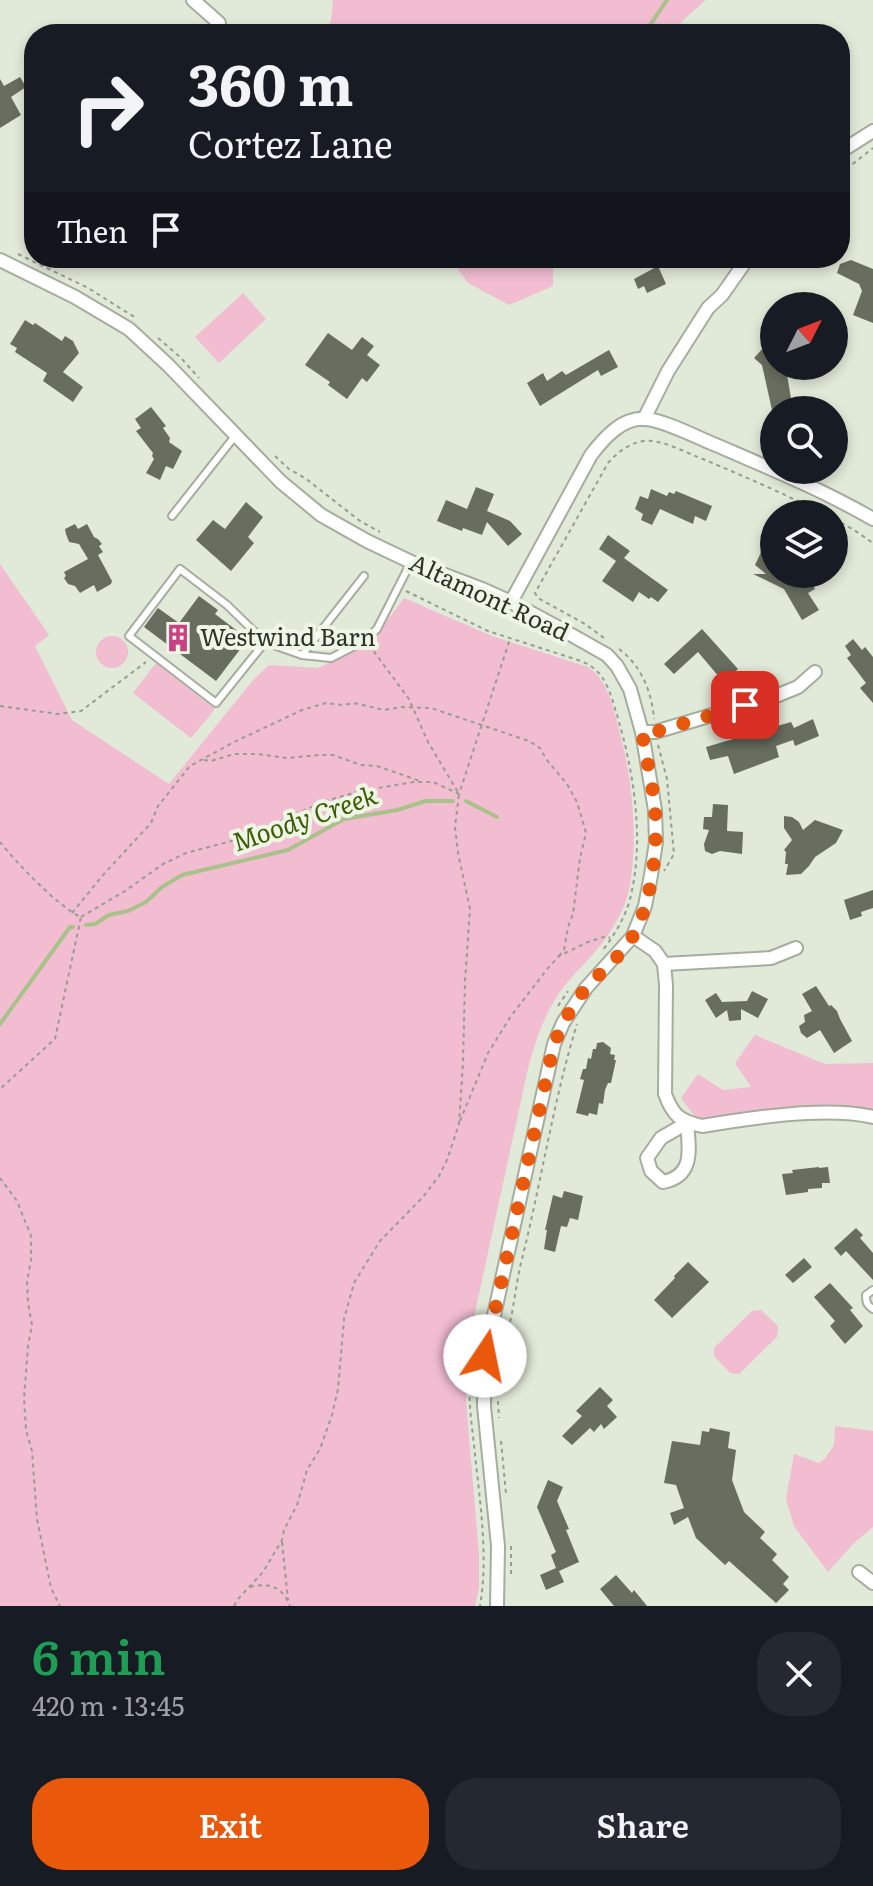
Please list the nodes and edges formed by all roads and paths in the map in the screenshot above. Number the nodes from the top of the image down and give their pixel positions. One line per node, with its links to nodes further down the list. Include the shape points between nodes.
1 (193, 0): 2 (street)
2 (219, 23)
3 (873, 131): 4 (street)
4 (850, 146)
5 (873, 148): 6 (path)
6 (850, 166)
7 (13, 252): 8 (path)
8 (24, 257)
9 (0, 260): 16 (street, Altamont Road, via 129,329)
10 (46, 268): 12 (path)
11 (741, 268): 15 (street, via 708,308)
12 (138, 319)
13 (156, 336): 14 (path)
14 (200, 380)
15 (644, 419): 20 (street, via 768,468); 27 (street, via 618,427 591,455)
16 (235, 436): 19 (lane); 24 (street, Altamont Road, via 321,515)
17 (265, 448): 22 (path)
18 (795, 500): 29 (path, via 669,446 646,440 619,451 535,593)
19 (172, 516)
20 (873, 519)
21 (848, 527): 23 (path)
22 (384, 535)
23 (873, 543)
24 (411, 562): 26 (lane); 27 (street, Altamont Road)
25 (364, 576): 33 (lane)
26 (398, 587): 28 (path); 30 (lane, via 377,629)
27 (511, 602): 39 (street, Altamont Road, via 607,655 630,689)
28 (510, 638): 38 (path); 48 (path, via 594,667 610,692 631,772 636,865 628,907)
29 (605, 639)
30 (364, 641): 33 (lane, via 331,658); 37 (path)
31 (265, 642): 33 (lane); 34 (lane, via 216,703); 34 (lane, via 180,569 129,636)
32 (616, 646): 39 (path, via 644,678 653,707)
33 (302, 655)
34 (157, 658): 36 (path, via 81,711 58,714)
35 (815, 672): 39 (street, via 776,696)
36 (0, 706)
37 (413, 708): 38 (path, via 441,711); 40 (path, via 326,703); 42 (path)
38 (482, 727): 42 (path); 51 (path, via 540,748 577,802 586,833 573,914)
39 (648, 732): 44 (path, via 667,779 674,854); 47 (street, Altamont Road, via 656,842 645,906)
40 (203, 760): 41 (path, via 234,754 333,755); 45 (path, via 184,772 151,823)
41 (426, 782): 42 (path); 46 (path, via 360,791 288,817 262,833 186,853)
42 (459, 794): 59 (path, via 455,827 470,909)
43 (0, 842): 45 (path)
44 (661, 879)
45 (72, 913): 46 (path)
46 (81, 917): 56 (path, via 55,1039)
47 (633, 936): 52 (street); 80 (street, Altamont Road, via 586,988 554,1044 485,1356)
48 (611, 939): 50 (path); 51 (path, via 597,938)
49 (796, 948): 52 (street, via 771,958)
50 (601, 952)
51 (559, 956): 59 (path, via 488,1053)
52 (664, 964): 58 (street, via 665,1094 670,1108)
53 (574, 984): 54 (path)
54 (557, 1009)
55 (579, 1019): 64 (path)
56 (0, 1089)
57 (873, 1117): 58 (street, via 846,1112 702,1126)
58 (687, 1123): 58 (street, via 661,1138 647,1158 663,1182 685,1170 690,1152)
59 (459, 1124): 70 (path, via 439,1176 380,1241 354,1283 332,1415)
60 (0, 1178): 76 (path, via 17,1201 31,1236 26,1430 37,1519 51,1588)
61 (873, 1290): 62 (lane, via 866,1295 867,1306)
62 (873, 1309)
63 (472, 1357): 79 (path, via 469,1401 483,1559)
64 (496, 1359)
65 (495, 1393): 66 (path)
66 (499, 1420)
67 (501, 1437): 68 (path)
68 (506, 1496)
69 (510, 1538): 72 (path)
70 (282, 1540): 74 (path); 75 (path)
71 (859, 1572): 73 (street)
72 (510, 1582)
73 (873, 1583)
74 (248, 1588): 75 (path, via 278,1588); 77 (path)
75 (288, 1600): 78 (path)
76 (60, 1606)
77 (234, 1606)
78 (290, 1606)
79 (480, 1606)
80 (497, 1606)

